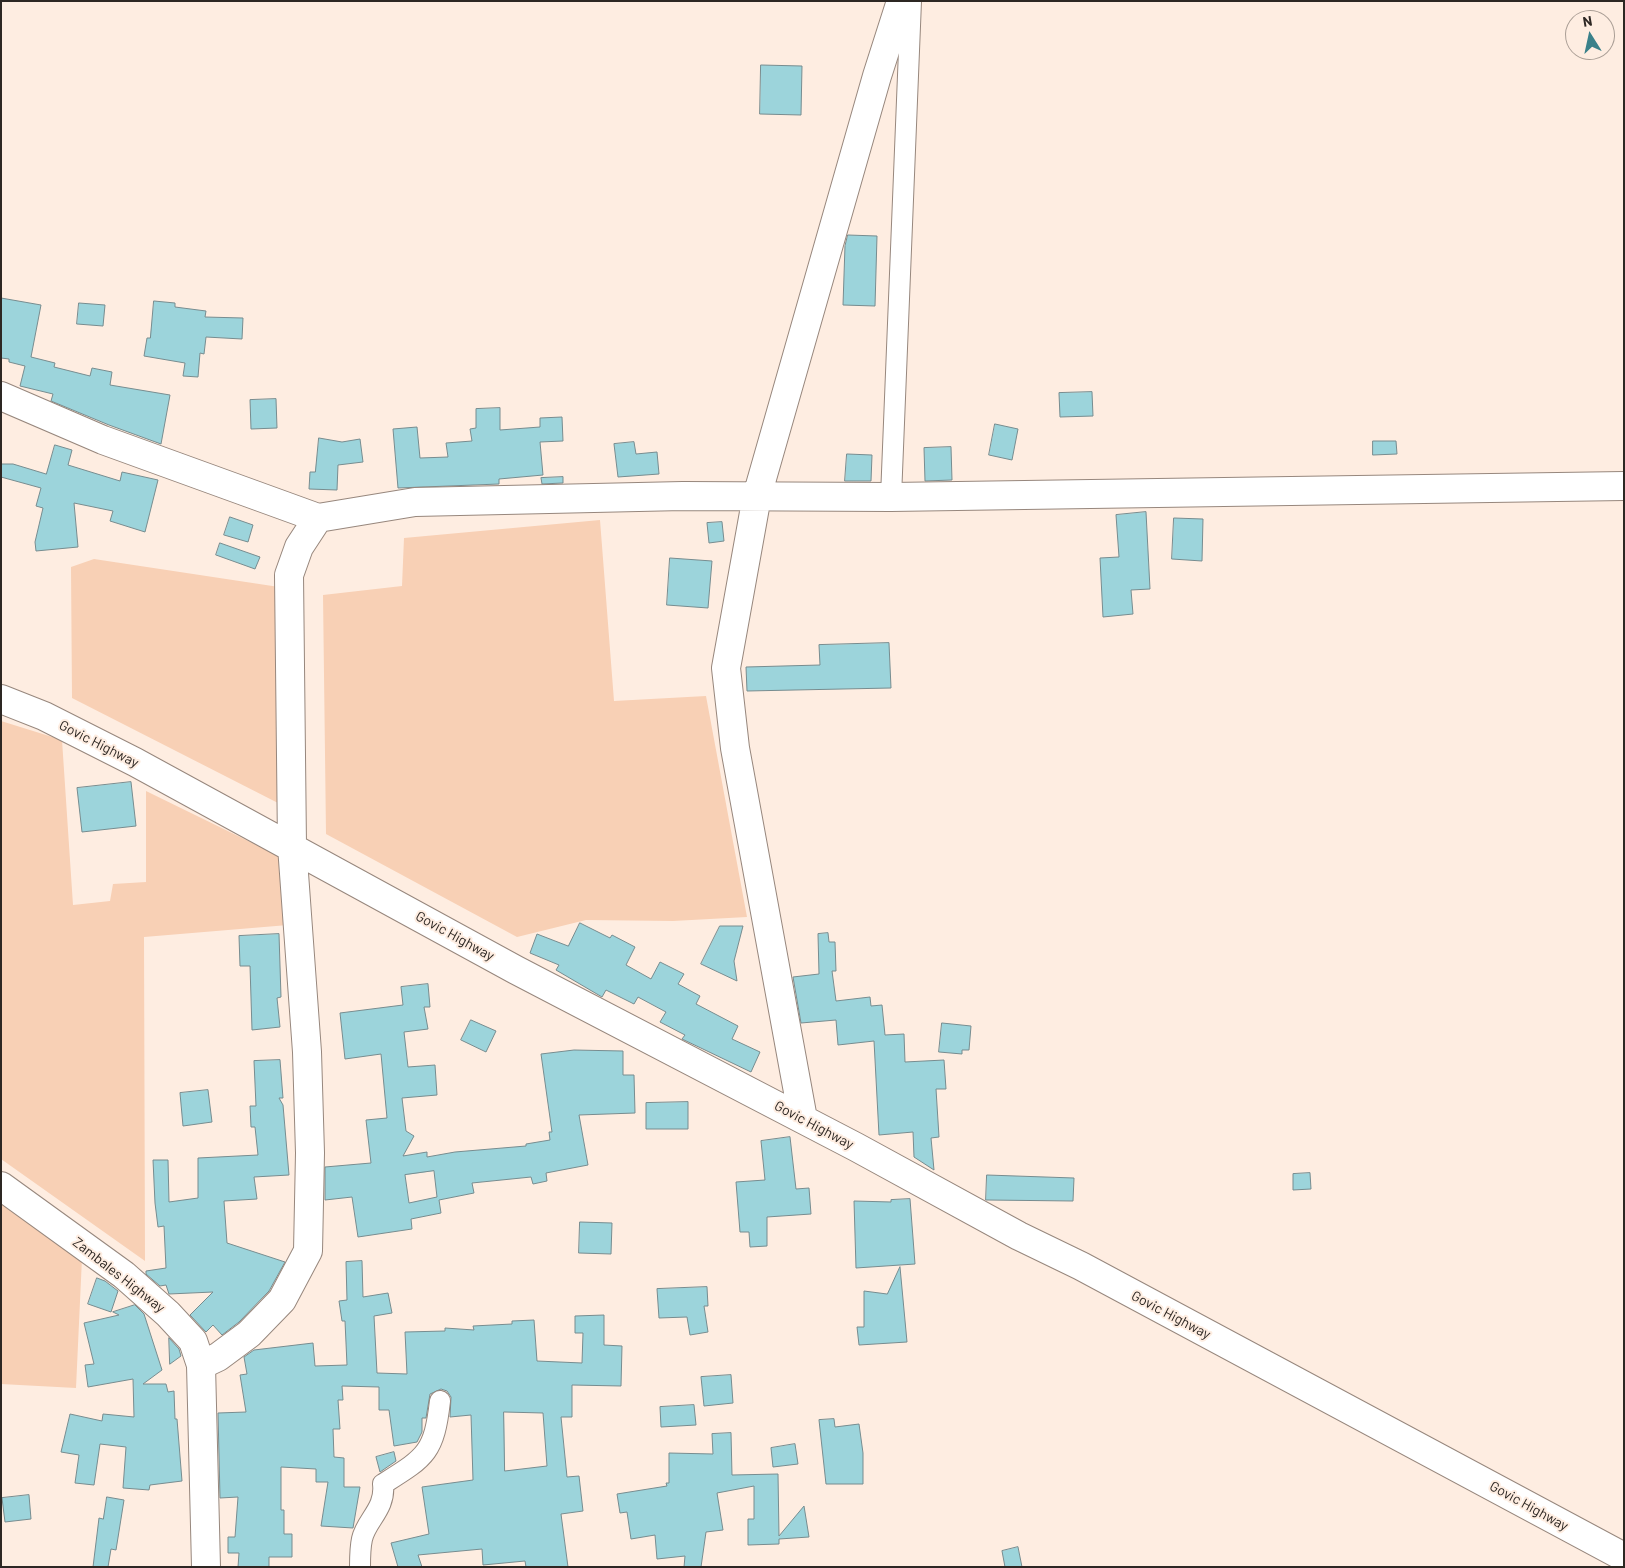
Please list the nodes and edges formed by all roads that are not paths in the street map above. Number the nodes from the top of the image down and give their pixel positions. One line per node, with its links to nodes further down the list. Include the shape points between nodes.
1 (901, 1): 5 (street)
2 (911, 1): 6 (street)
3 (1, 396): 7 (street, via 103,440)
4 (1624, 486): 6 (street)
5 (757, 496): 6 (street); 7 (street, via 415,502); 10 (street, via 726,668 735,748)
6 (891, 497)
7 (318, 518): 9 (street, via 299,547 289,575)
8 (1, 699): 9 (street, Govic Highway, via 44,716)
9 (292, 846): 10 (street, Govic Highway, via 516,970); 12 (street, via 307,1052 308,1251 282,1300 249,1334 218,1357)
10 (803, 1119): 14 (street, Govic Highway)
11 (1, 1186): 12 (street, Zambales Highway, via 124,1275 168,1314 193,1341)
12 (201, 1365): 15 (street, Zambales Highway)
13 (440, 1400): 16 (street, via 433,1441 423,1458 383,1484 384,1494 362,1537)
14 (1624, 1557)
15 (206, 1567)
16 (360, 1567)

